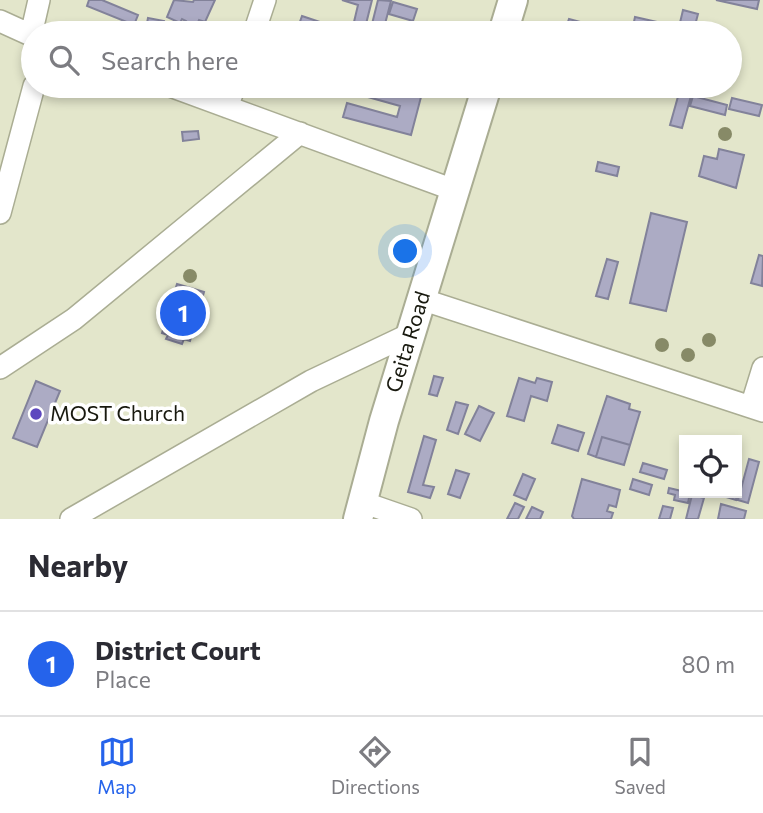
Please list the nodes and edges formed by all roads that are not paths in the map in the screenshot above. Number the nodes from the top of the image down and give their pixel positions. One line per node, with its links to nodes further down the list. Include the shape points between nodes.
1 (39, 0): 5 (street)
2 (265, 0): 6 (street)
3 (513, 0): 7 (main road)
4 (0, 21): 8 (street)
5 (35, 21)
6 (258, 21)
7 (507, 21)
8 (21, 30)
9 (31, 98): 16 (street)
10 (203, 98): 13 (street)
11 (230, 98): 13 (street)
12 (482, 98): 15 (main road, Geita Road)
13 (227, 107): 14 (street)
14 (300, 133): 15 (street); 19 (street, via 74,319)
15 (454, 190): 17 (main road, Geita Road)
16 (0, 213)
17 (421, 299): 18 (main road, Geita Road); 21 (street)
18 (410, 334): 22 (main road, Geita Road); 23 (street, via 311,381)
19 (0, 368)
20 (763, 368): 21 (street)
21 (757, 409)
22 (360, 510): 24 (street)
23 (71, 519)
24 (411, 519)

